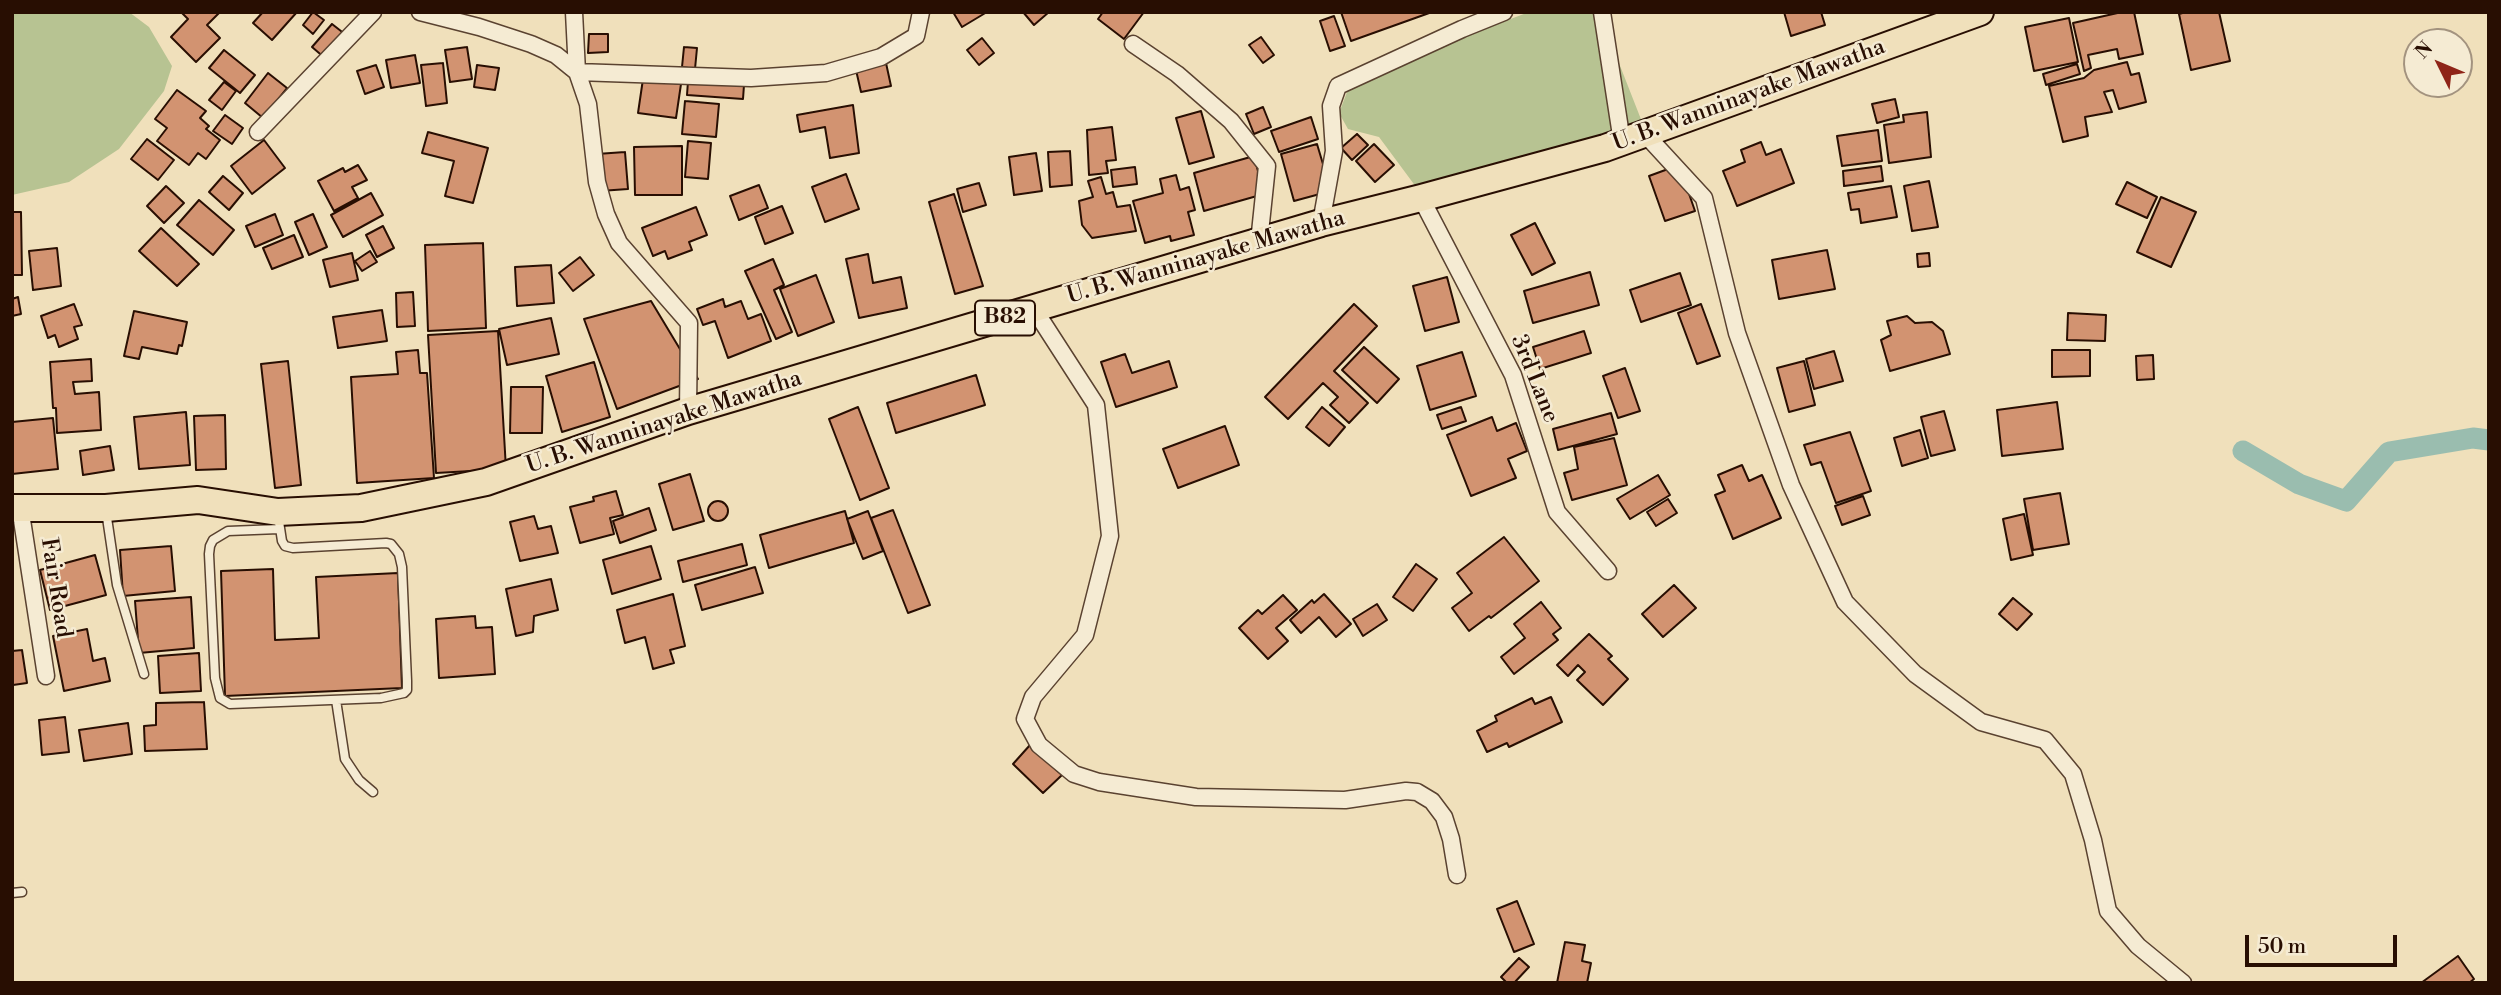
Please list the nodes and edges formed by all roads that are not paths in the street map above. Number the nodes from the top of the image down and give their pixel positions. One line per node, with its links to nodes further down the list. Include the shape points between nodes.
1 (373, 12): 12 (street)
2 (419, 12): 11 (street, via 531,44 556,55)
3 (574, 12): 11 (street)
4 (920, 12): 11 (street, via 916,36 881,57 826,74 751,78)
5 (1455, 12): 9 (street)
6 (1504, 12): 9 (street)
7 (1602, 12): 13 (street)
8 (1980, 12): 13 (main road, U. B. Wanninayake Mawatha / B82)
9 (1462, 29): 15 (street, via 1338,86 1331,106 1334,151)
10 (1133, 44): 16 (street, via 1177,74 1231,121 1267,166)
11 (577, 72): 18 (street, via 588,104 597,182 606,214 619,243 689,323)
12 (258, 132)
13 (1634, 138): 14 (main road, U. B. Wanninayake Mawatha / B82); 30 (street, via 1703,198 1737,333 1791,485 1845,602 1915,674 1981,722 2045,740 2073,774 2108,911 2138,946)
14 (1421, 198): 15 (main road, U. B. Wanninayake Mawatha / B82); 22 (street, 3rd Lane, via 1513,375 1557,512)
15 (1321, 222): 16 (main road, U. B. Wanninayake Mawatha / B82)
16 (1259, 242): 17 (main road, U. B. Wanninayake Mawatha / B82)
17 (1034, 309): 18 (main road, U. B. Wanninayake Mawatha / B82); 27 (street, via 1096,405 1110,536 1085,635 1033,697 1029,708 1026,719 1039,745 1074,774 1196,797 1345,800 1417,792 1432,801 1444,817)
18 (688, 411): 21 (main road, U. B. Wanninayake Mawatha / B82, via 486,482)
19 (16, 508): 20 (main road, U. B. Wanninayake Mawatha / B82); 24 (street, Fair Road)
20 (106, 508): 21 (main road, U. B. Wanninayake Mawatha / B82, via 198,500); 23 (lane, via 117,585)
21 (279, 520): 25 (lane, via 228,531 213,540 209,554 216,691 230,704); 25 (lane, via 285,546 386,543 399,554 407,690 397,696)
22 (1608, 571)
23 (144, 674)
24 (46, 676)
25 (336, 699): 26 (lane, via 345,759)
26 (373, 792)
27 (1457, 875)
28 (22, 892): 29 (lane)
29 (12, 893)
30 (2183, 983)

